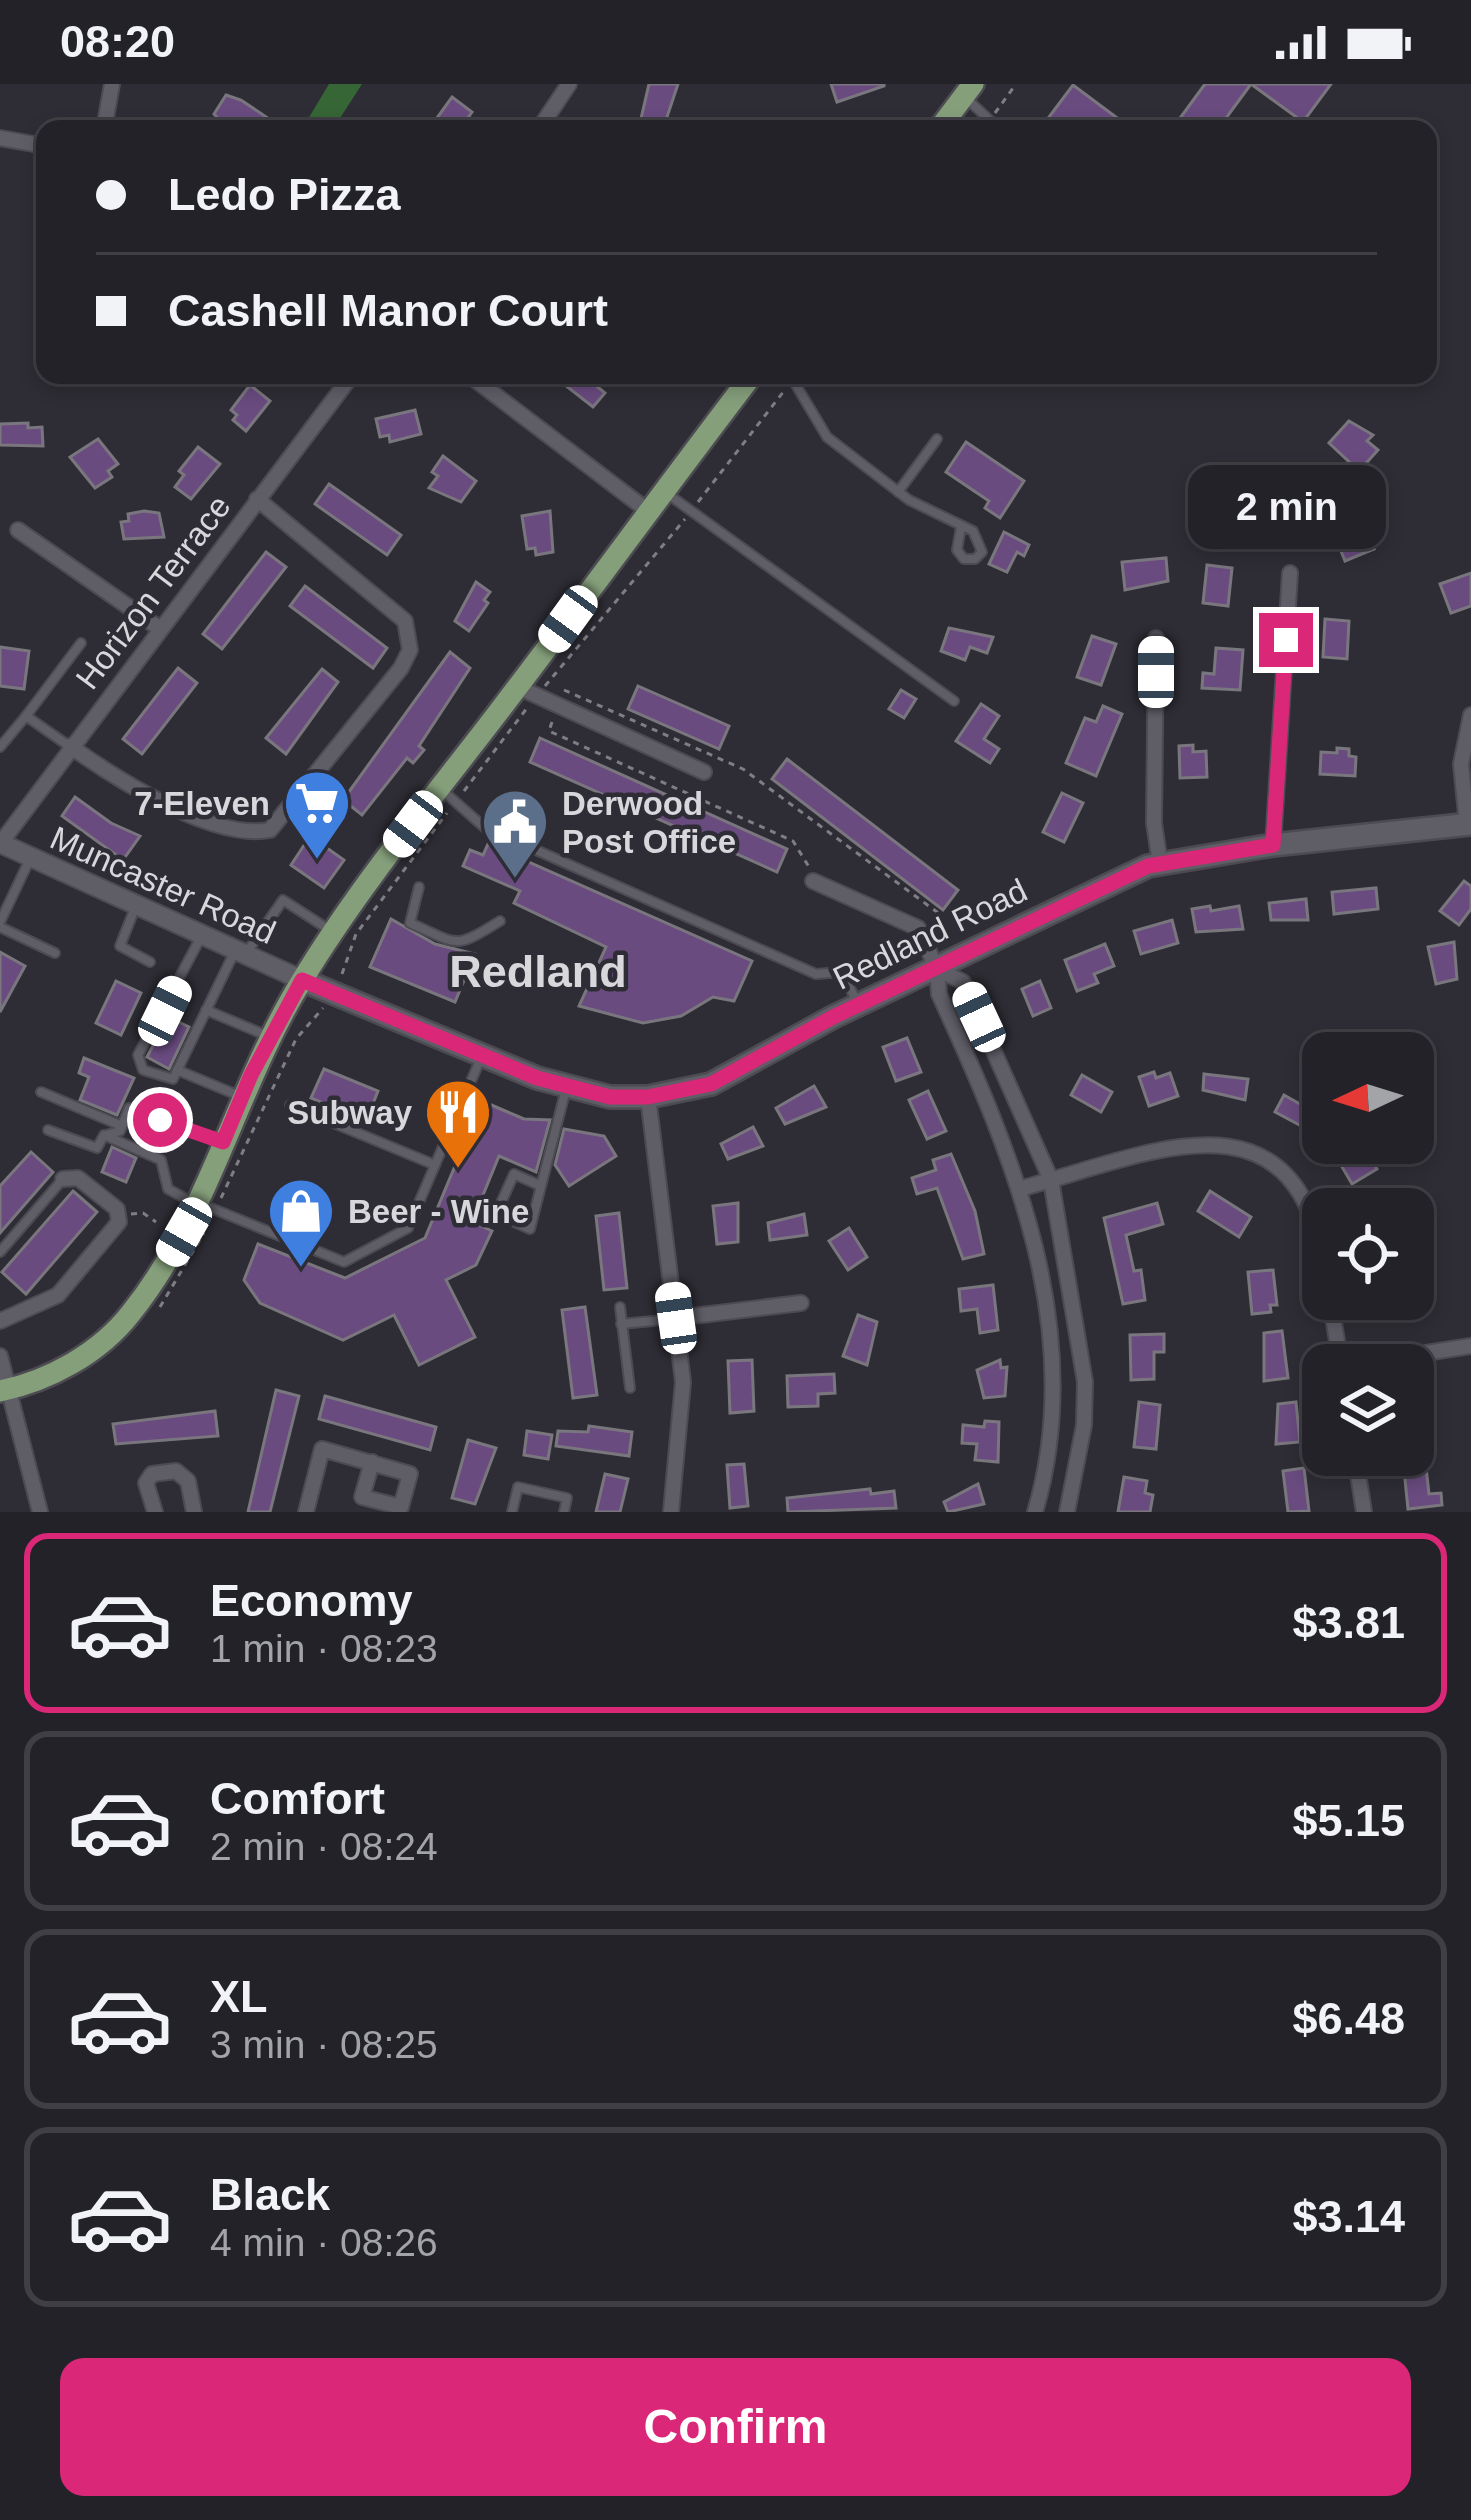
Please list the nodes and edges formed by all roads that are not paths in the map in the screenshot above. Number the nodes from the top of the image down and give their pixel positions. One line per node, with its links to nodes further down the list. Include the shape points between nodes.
1 (112, 84): 4 (street)
2 (569, 84): 5 (street)
3 (969, 90): 6 (main road); 7 (lane)
4 (106, 120)
5 (545, 120)
6 (946, 120)
7 (991, 120)
8 (0, 138): 9 (street)
9 (36, 144)
10 (345, 384): 17 (street, Horizon Terrace)
11 (481, 384): 18 (street)
12 (745, 384): 15 (main road)
13 (795, 384): 16 (lane, via 827,437)
14 (937, 439): 16 (lane)
15 (663, 491): 18 (main road); 26 (lane)
16 (898, 492): 19 (lane)
17 (257, 500): 22 (street, Horizon Terrace); 29 (street, via 405,621 410,650 401,668 270,830 244,835 144,792)
18 (648, 511): 25 (main road)
19 (961, 527)
20 (18, 530): 22 (street)
21 (1290, 573): 35 (street)
22 (159, 628): 29 (street, Horizon Terrace)
23 (1156, 638): 37 (street)
24 (81, 643): 28 (lane)
25 (518, 687): 31 (street); 32 (main road)
26 (954, 701)
27 (1471, 715): 33 (street, via 1461,764)
28 (26, 716): 29 (lane); 30 (lane)
29 (70, 746): 34 (street, Horizon Terrace)
30 (0, 747)
31 (704, 772)
32 (441, 789): 43 (main road); 50 (lane, via 484,827 816,974 842,972)
33 (1469, 824): 35 (main road, Redland Road)
34 (0, 844): 36 (street, Muncaster Road)
35 (1273, 845): 37 (main road, Redland Road)
36 (31, 858): 40 (street, Muncaster Road); 42 (lane)
37 (1160, 863): 48 (main road, Redland Road)
38 (813, 881): 48 (street, via 918,928)
39 (419, 886): 41 (lane, via 410,923 453,942 472,942)
40 (135, 908): 44 (street, Muncaster Road); 47 (lane, via 120,946)
41 (500, 921)
42 (0, 925): 45 (lane)
43 (334, 933): 46 (lane, via 284,900); 49 (main road)
44 (201, 937): 46 (street, Muncaster Road); 54 (lane, via 139,1055 143,1070 172,1078)
45 (55, 953)
46 (239, 954): 49 (street, Muncaster Road); 51 (lane)
47 (150, 962)
48 (937, 970): 50 (main road, Redland Road); 66 (street, via 963,982); 68 (street, via 939,994)
49 (302, 980): 52 (main road); 53 (main road, Redland Road)
50 (859, 1006): 58 (main road, Redland Road, via 711,1084)
51 (206, 1010): 52 (lane); 54 (lane)
52 (271, 1038): 57 (main road)
53 (481, 1057): 55 (main road, Redland Road); 64 (lane)
54 (177, 1070): 57 (lane)
55 (567, 1088): 58 (main road, Redland Road); 67 (lane)
56 (41, 1092): 60 (lane)
57 (242, 1097): 63 (main road)
58 (648, 1097): 74 (street)
59 (290, 1105): 64 (lane)
60 (122, 1126): 62 (lane); 63 (lane, via 129,1108)
61 (47, 1130): 62 (lane, via 98,1148)
62 (104, 1136): 70 (lane, via 153,1154 168,1189)
63 (223, 1142): 70 (main road)
64 (435, 1165): 70 (lane, via 408,1228 344,1262)
65 (63, 1179): 71 (lane); 75 (street, via 78,1178 120,1216 112,1235 58,1294)
66 (1052, 1180): 68 (street); 69 (street, via 1196,1142 1226,1142 1253,1150); 92 (street, via 1085,1382)
67 (542, 1186): 67 (lane, via 530,1228 496,1214 514,1174)
68 (1022, 1188): 91 (street, via 1053,1368 1052,1426)
69 (1302, 1189)
70 (197, 1204): 81 (main road, via 126,1320 56,1372)
71 (0, 1252)
72 (801, 1303): 74 (street)
73 (620, 1306): 76 (lane)
74 (676, 1318): 76 (lane); 90 (street, via 682,1416)
75 (0, 1321)
76 (622, 1324): 80 (lane)
77 (1471, 1346): 78 (street)
78 (1434, 1352)
79 (0, 1356): 81 (street)
80 (630, 1388)
81 (4, 1390): 84 (street)
82 (372, 1462): 87 (street, via 322,1449)
83 (1358, 1476): 93 (street)
84 (40, 1512)
85 (155, 1512): 86 (street, via 146,1483 152,1474 176,1471 188,1481)
86 (194, 1512)
87 (305, 1512)
88 (512, 1512): 89 (lane, via 518,1487 567,1498)
89 (564, 1512)
90 (671, 1512)
91 (1035, 1512)
92 (1067, 1512)
93 (1364, 1512)

